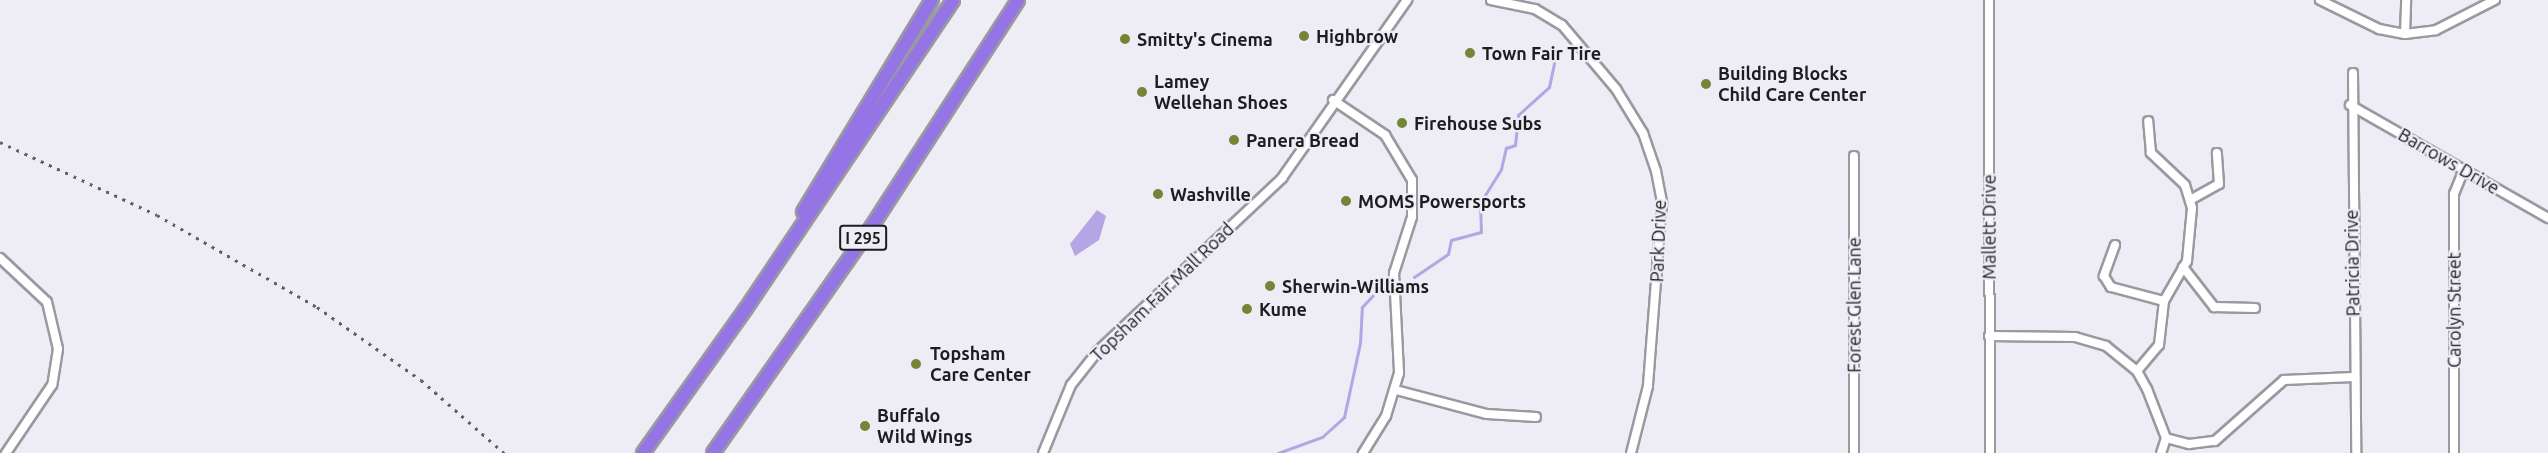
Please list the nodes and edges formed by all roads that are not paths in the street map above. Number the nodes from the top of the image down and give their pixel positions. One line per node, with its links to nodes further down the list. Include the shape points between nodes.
1 (932, 0): 20 (highway, via 802,213)
2 (952, 0): 20 (highway)
3 (1018, 0): 34 (highway, I 295, via 872,226)
4 (1407, 0): 12 (street, Topsham Fair Mall Road)
5 (1491, 0): 37 (street, Park Drive, via 1542,12 1569,32 1616,89 1643,133 1656,171 1662,203 1648,386)
6 (1989, 0): 26 (street, Mallett Drive)
7 (2320, 0): 10 (street, via 2379,29)
8 (2406, 0): 10 (street)
9 (2495, 0): 10 (street, via 2436,30)
10 (2405, 34)
11 (2353, 73): 13 (street, Patricia Drive)
12 (1333, 100): 29 (street, via 1385,135 1412,180 1412,217 1394,273 1401,342); 35 (street, Topsham Fair Mall Road, via 1282,178 1098,351 1071,385)
13 (2350, 105): 17 (street, Barrows Drive); 28 (street, Patricia Drive)
14 (2148, 121): 18 (street, via 2151,153 2185,185)
15 (2217, 153): 18 (street, via 2218,184)
16 (1854, 156): 38 (street, Forest Glen Lane)
17 (2464, 169): 19 (street, Barrows Drive); 42 (street, Carolyn Street, via 2454,194)
18 (2190, 200): 23 (street)
19 (2548, 219)
20 (802, 226): 33 (highway)
21 (2115, 245): 24 (street, via 2104,276 2110,287)
22 (0, 258): 32 (street, via 46,302 58,349 52,385)
23 (2183, 267): 24 (street); 25 (street, via 2214,307)
24 (2164, 301): 27 (street, via 2158,345)
25 (2255, 308)
26 (1989, 336): 27 (street, via 2091,339); 39 (street, Mallett Drive)
27 (2137, 371): 31 (street)
28 (2353, 376): 31 (street, via 2284,380 2215,441 2189,444); 41 (street, Patricia Drive)
29 (1396, 390): 30 (street, via 1487,414); 36 (street)
30 (1536, 417)
31 (2166, 438): 40 (street)
32 (6, 453)
33 (643, 453)
34 (713, 453)
35 (1044, 453)
36 (1363, 453)
37 (1631, 453)
38 (1854, 453)
39 (1990, 453)
40 (2161, 453)
41 (2356, 453)
42 (2454, 453)

